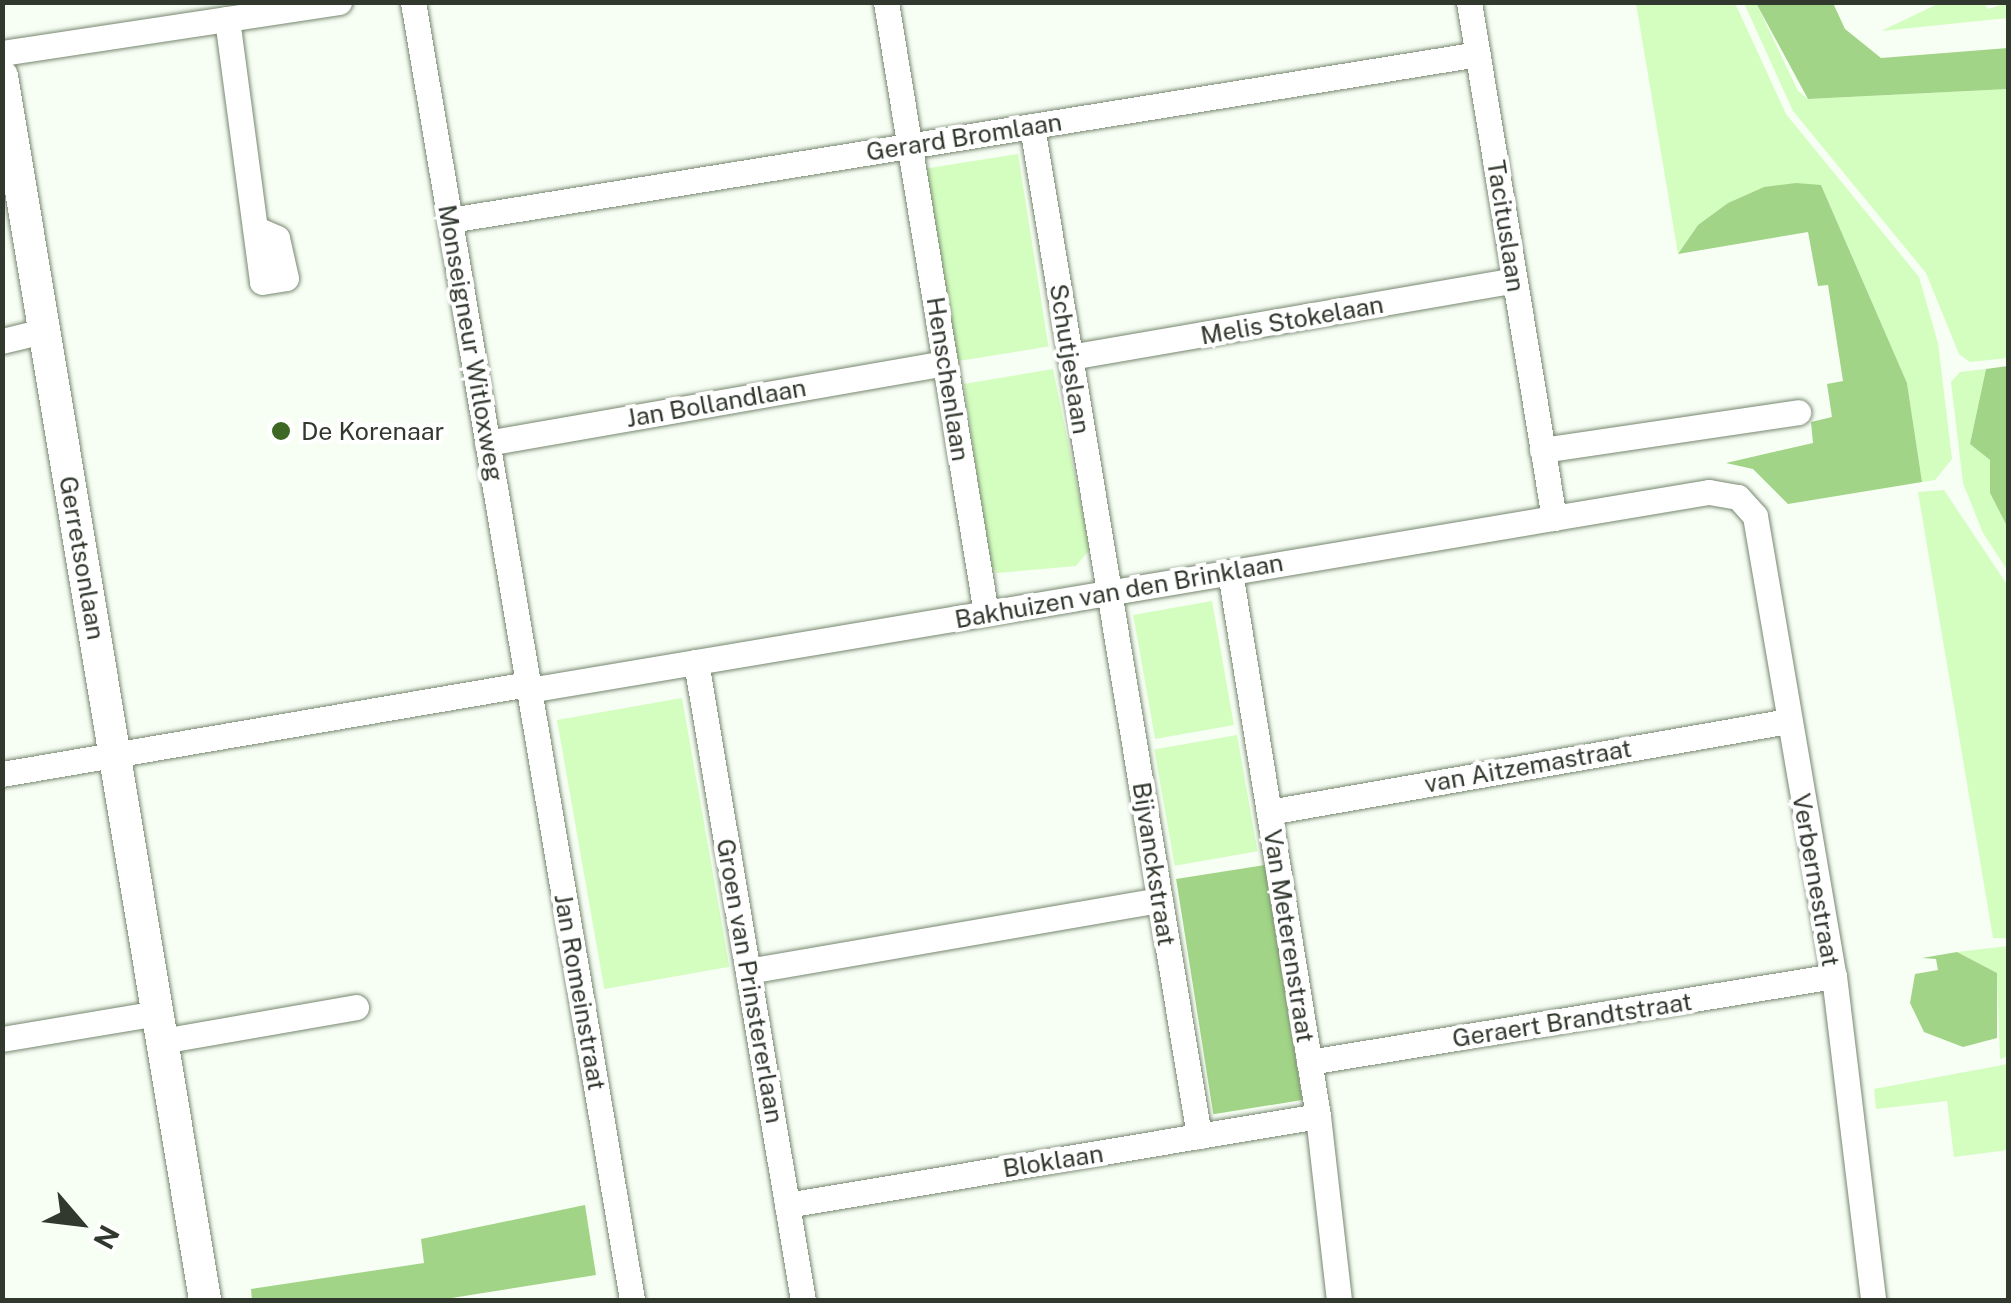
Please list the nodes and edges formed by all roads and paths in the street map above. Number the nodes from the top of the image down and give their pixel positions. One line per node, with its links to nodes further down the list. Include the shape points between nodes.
1 (339, 2): 5 (street)
2 (413, 2): 11 (street, Monseigneur Witloxweg)
3 (886, 2): 10 (street, Henschenlaan)
4 (1470, 2): 7 (street, Tacituslaan)
5 (227, 20): 6 (street); 12 (street)
6 (2, 54)
7 (1478, 54): 9 (street, Gerard Bromlaan); 13 (street, Tacituslaan)
8 (2, 76): 14 (street, Gerretsonlaan)
9 (1032, 126): 10 (street, Gerard Bromlaan); 16 (street, Schutjeslaan)
10 (910, 146): 11 (street, Gerard Bromlaan); 17 (street, Henschenlaan)
11 (450, 220): 19 (street, Monseigneur Witloxweg)
12 (257, 230)
13 (1514, 280): 16 (street, Melis Stokelaan); 20 (street, Tacituslaan)
14 (43, 331): 15 (street); 29 (street, Gerretsonlaan)
15 (2, 341)
16 (1070, 357): 24 (street, Schutjeslaan)
17 (946, 363): 19 (street, Jan Bollandlaan); 25 (street, Henschenlaan)
18 (1798, 412): 20 (street)
19 (488, 443): 27 (street, Monseigneur Witloxweg)
20 (1542, 450): 22 (street, Tacituslaan)
21 (1709, 492): 22 (street, Bakhuizen van den Brinklaan); 28 (street, Verbernestraat, via 1738,497 1755,516)
22 (1554, 518): 23 (street, Bakhuizen van den Brinklaan)
23 (1230, 572): 24 (street, Bakhuizen van den Brinklaan); 31 (street, Van Meterenstraat)
24 (1109, 593): 25 (street, Bakhuizen van den Brinklaan); 32 (street, Bijvanckstraat)
25 (986, 613): 26 (street, Bakhuizen van den Brinklaan)
26 (696, 662): 27 (street, Bakhuizen van den Brinklaan); 33 (street, Groen van Prinstererlaan)
27 (529, 687): 29 (street, Bakhuizen van den Brinklaan); 43 (street, Jan Romeinstraat)
28 (1788, 721): 31 (street, van Aitzemastraat); 34 (street, Verbernestraat)
29 (114, 754): 30 (street, Bakhuizen van den Brinklaan); 36 (street, Gerretsonlaan)
30 (2, 774)
31 (1268, 812): 38 (street, Van Meterenstraat)
32 (1160, 900): 33 (street); 40 (street, Bijvanckstraat)
33 (748, 972): 41 (street, Groen van Prinstererlaan)
34 (1834, 976): 38 (street, Geraert Brandtstraat); 46 (street, Verbernestraat)
35 (356, 1007): 36 (street)
36 (159, 1027): 37 (street); 42 (street, Gerretsonlaan)
37 (2, 1039)
38 (1309, 1062): 39 (street, Van Meterenstraat)
39 (1318, 1116): 40 (street, Bloklaan); 45 (street, Van Meterenstraat)
40 (1199, 1136): 41 (street, Bloklaan)
41 (787, 1205): 44 (street, Groen van Prinstererlaan)
42 (204, 1300)
43 (632, 1300)
44 (804, 1300)
45 (1338, 1300)
46 (1873, 1300)

